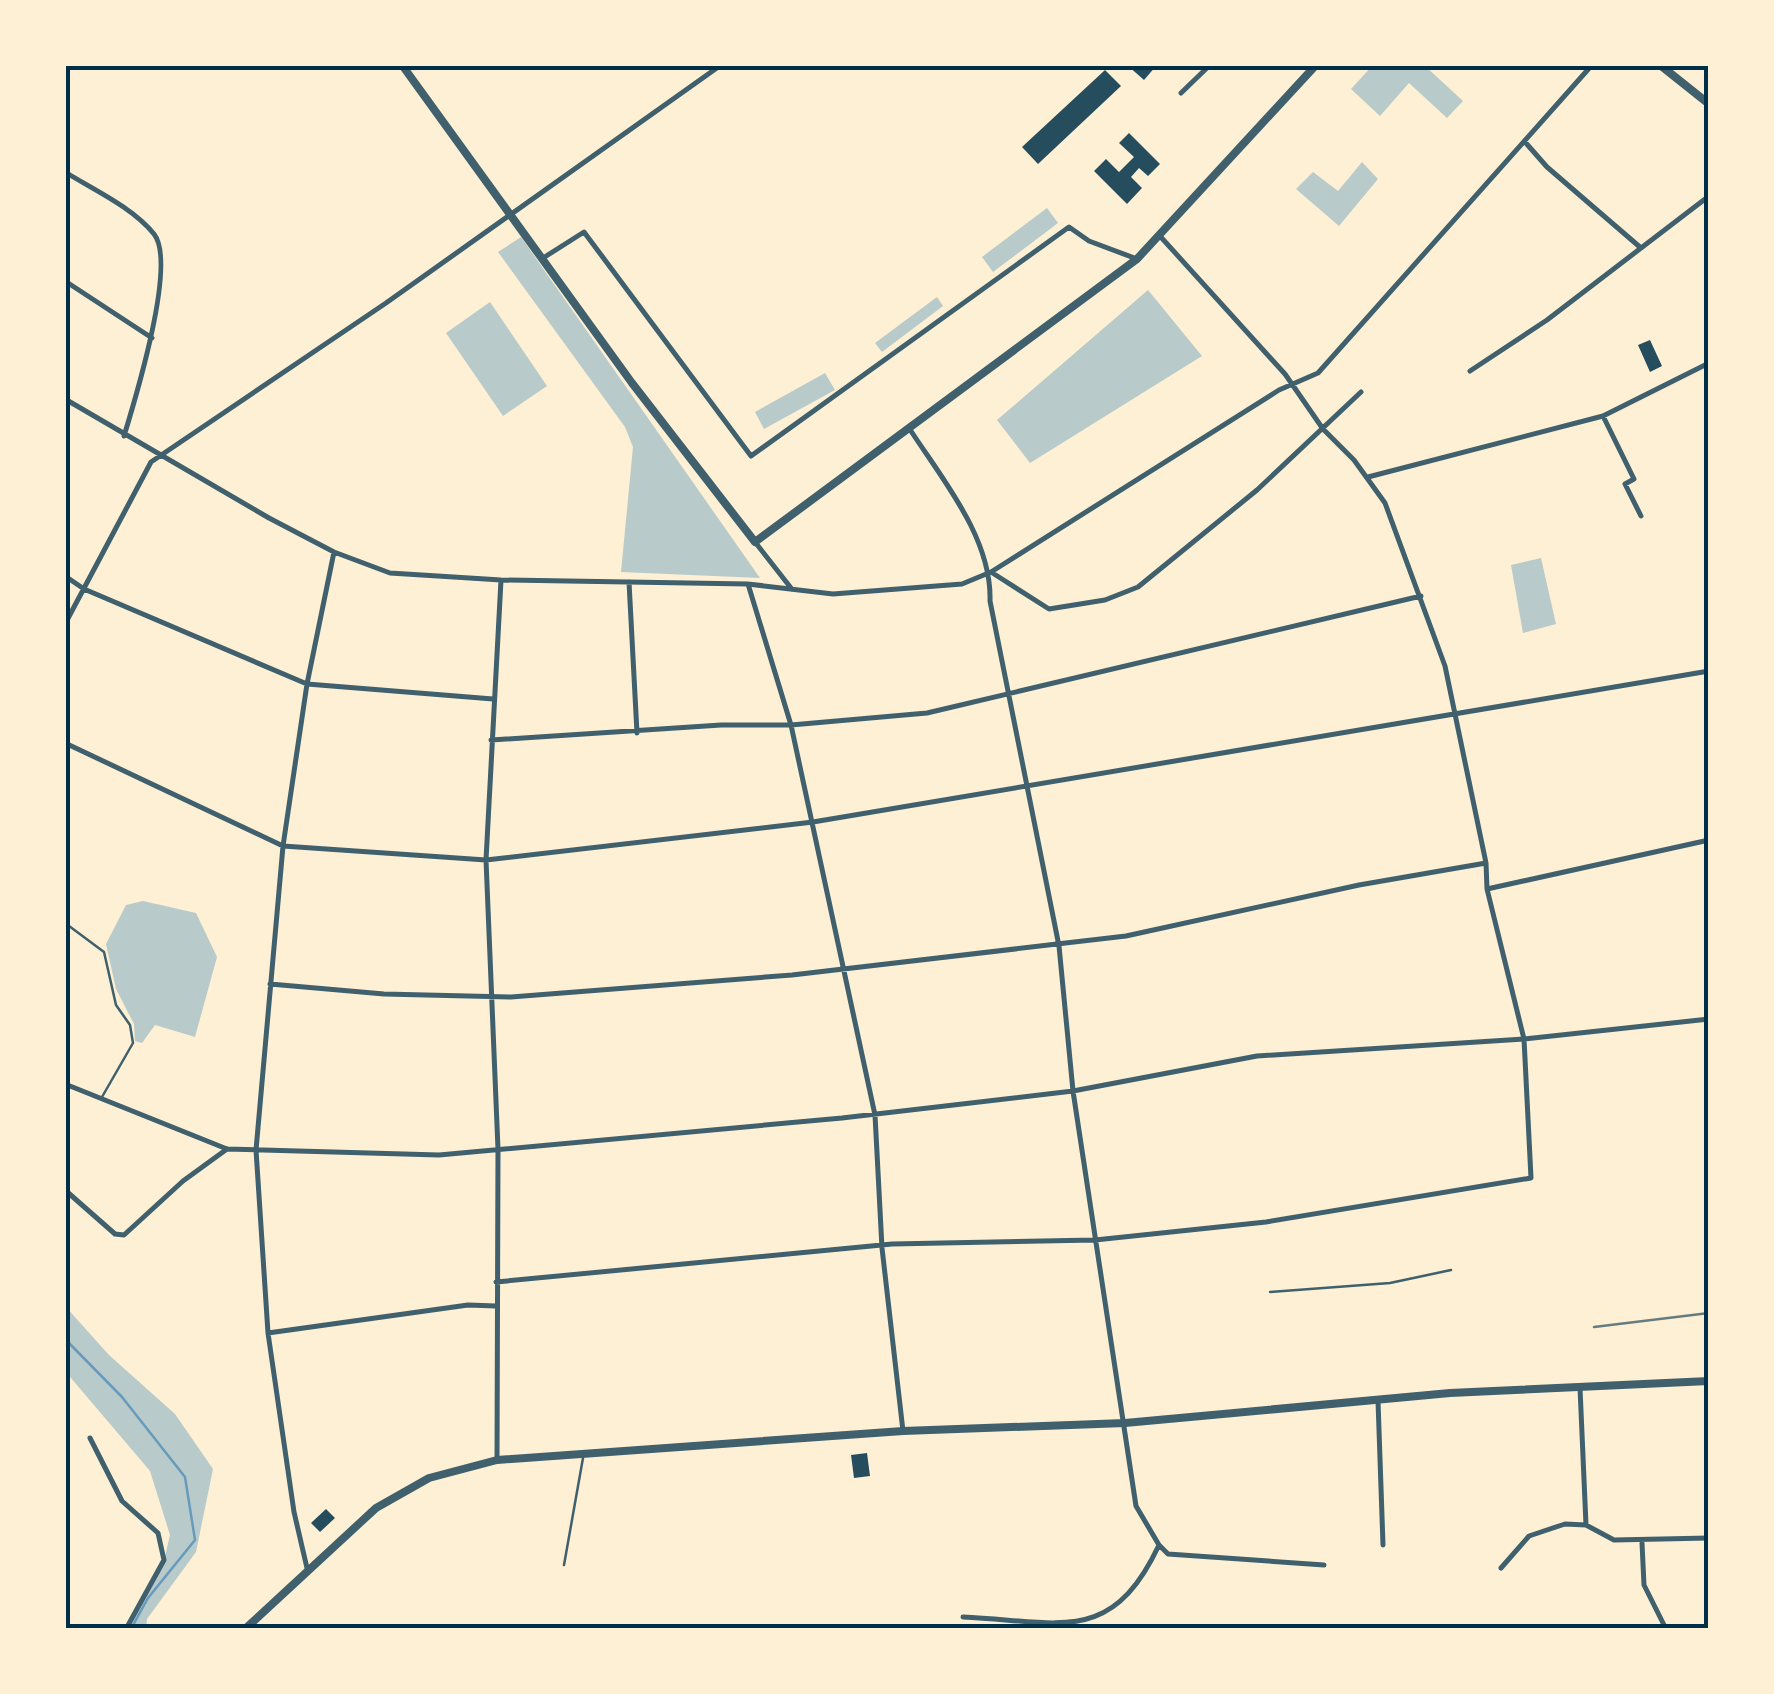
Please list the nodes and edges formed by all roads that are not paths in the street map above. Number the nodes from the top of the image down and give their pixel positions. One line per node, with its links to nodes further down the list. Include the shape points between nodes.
1 (402, 65): 12 (street)
2 (722, 65): 12 (street)
3 (1210, 65): 7 (street)
4 (1316, 65): 13 (street)
5 (1592, 65): 9 (street)
6 (1660, 65): 8 (street)
7 (1181, 93)
8 (1709, 104)
9 (1526, 142): 14 (street); 21 (street, via 1333,360)
10 (65, 172): 18 (street, via 156,236)
11 (1709, 196): 14 (street)
12 (508, 212): 15 (street); 28 (street)
13 (1157, 233): 16 (street); 21 (street)
14 (1641, 248): 20 (street)
15 (543, 258): 16 (street, via 584,232 751,456 1069,227); 31 (street)
16 (1138, 259): 25 (street)
17 (65, 281): 18 (street)
18 (152, 338): 27 (street)
19 (1709, 364): 24 (street)
20 (1470, 371)
21 (1293, 383): 26 (street); 33 (street)
22 (1361, 392): 26 (street)
23 (65, 399): 27 (street)
24 (1603, 416): 29 (street); 30 (street, via 1634,479 1625,484)
25 (909, 428): 31 (street); 33 (street)
26 (1323, 428): 29 (street); 33 (street, via 1138,587 1049,609)
27 (124, 436): 28 (street)
28 (160, 457): 32 (street); 38 (street)
29 (1368, 478): 40 (street, via 1385,503)
30 (1641, 516)
31 (755, 542): 39 (street)
32 (334, 552): 35 (street, via 390,573); 43 (street)
33 (991, 572): 39 (street, via 962,584 919,589); 44 (street)
34 (65, 576): 38 (street)
35 (501, 580): 36 (street); 45 (street)
36 (629, 582): 37 (street); 48 (street)
37 (748, 584): 39 (street); 47 (street)
38 (84, 589): 41 (street); 43 (street)
39 (793, 590)
40 (1421, 596): 44 (street); 46 (street, via 1445,666)
41 (65, 624)
42 (1709, 671): 46 (street)
43 (306, 684): 45 (street); 54 (street)
44 (1008, 695): 47 (street, via 927,713); 51 (street)
45 (493, 700): 49 (street)
46 (1453, 716): 51 (street); 56 (street)
47 (792, 725): 48 (street); 52 (street)
48 (637, 733): 49 (street)
49 (492, 740): 55 (street)
50 (65, 743): 54 (street)
51 (1031, 788): 52 (street); 59 (street)
52 (813, 822): 55 (street); 60 (street)
53 (1709, 840): 57 (street)
54 (283, 846): 55 (street); 61 (street)
55 (486, 860): 62 (street)
56 (1486, 863): 57 (street); 59 (street)
57 (1486, 889): 64 (street)
58 (65, 922): 67 (lane, via 104,952 116,1005 130,1025 133,1043)
59 (1060, 946): 60 (street); 66 (street)
60 (840, 969): 62 (street); 68 (street)
61 (270, 984): 62 (street); 71 (street)
62 (489, 997): 70 (street)
63 (1709, 1019): 64 (street)
64 (1524, 1039): 66 (street, via 1257,1056); 73 (street, via 1531,1178 1266,1222)
65 (65, 1084): 67 (street)
66 (1073, 1091): 68 (street); 73 (street)
67 (100, 1099): 69 (street)
68 (875, 1114): 70 (street); 74 (street)
69 (227, 1149): 71 (street); 72 (street, via 124,1234 115,1234)
70 (498, 1149): 71 (street); 76 (street)
71 (256, 1150): 79 (street)
72 (65, 1190)
73 (1095, 1240): 74 (street); 83 (street)
74 (882, 1248): 76 (street); 84 (street)
75 (1451, 1270): 77 (lane, via 1390,1283)
76 (496, 1282): 78 (street)
77 (1270, 1292)
78 (496, 1306): 79 (street); 87 (street)
79 (268, 1332): 95 (street)
80 (1709, 1380): 81 (street)
81 (1580, 1385): 82 (street); 88 (street)
82 (1378, 1401): 83 (street); 92 (street)
83 (1125, 1423): 84 (street); 91 (street, via 1136,1506)
84 (903, 1431): 86 (street)
85 (90, 1438): 98 (street, via 122,1502 158,1533 164,1560)
86 (583, 1453): 87 (street); 93 (lane)
87 (498, 1460): 95 (street, via 429,1478 376,1508)
88 (1586, 1525): 90 (street, via 1614,1540); 96 (street, via 1535,1532)
89 (1709, 1538): 90 (street)
90 (1642, 1542): 100 (street, via 1644,1585)
91 (1159, 1545): 94 (street, via 1168,1554); 97 (street, via 1134,1592 1098,1618)
92 (1383, 1545)
93 (564, 1564)
94 (1324, 1565)
95 (307, 1568): 99 (street)
96 (1501, 1568)
97 (963, 1617)
98 (126, 1629)
99 (245, 1629)
100 (1666, 1629)

